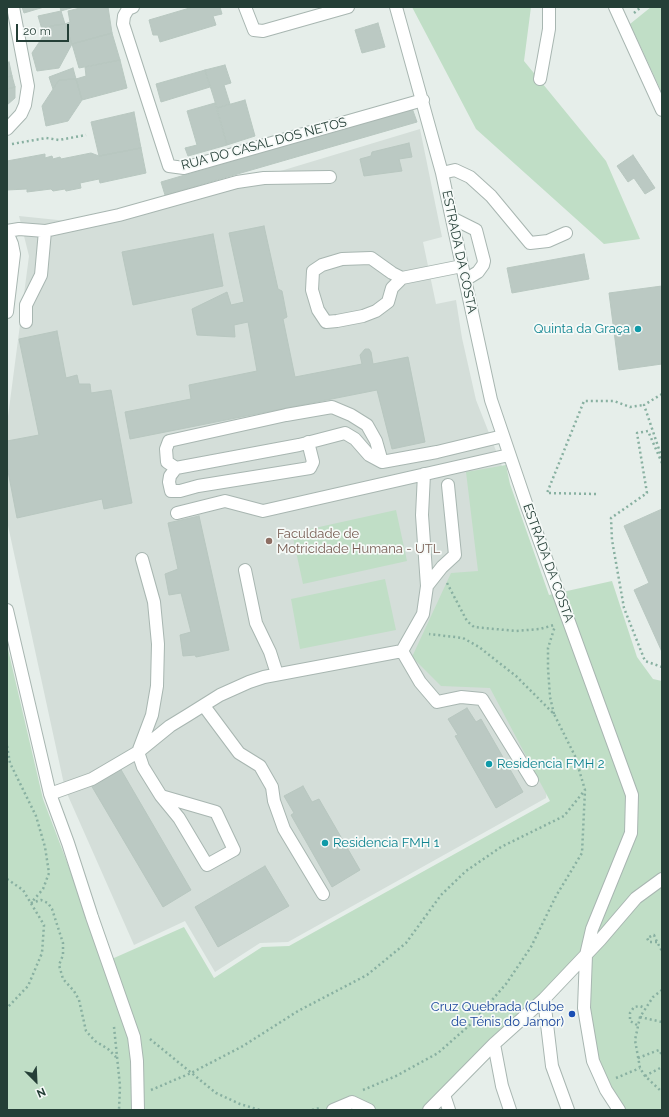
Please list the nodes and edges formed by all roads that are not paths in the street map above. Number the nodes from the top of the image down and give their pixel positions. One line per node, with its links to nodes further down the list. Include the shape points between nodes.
1 (13, 7): 11 (street, via 28,86 26,105 22,114)
2 (133, 7): 9 (street, RUA DO CASAL DOS NETOS, via 128,9 123,24 169,166 184,168)
3 (245, 7): 4 (street, via 254,30 263,30)
4 (348, 7)
5 (396, 7): 9 (street, ESTRADA DA COSTA)
6 (549, 7): 8 (street, via 549,29)
7 (615, 7): 10 (street)
8 (540, 79)
9 (423, 100): 12 (street, ESTRADA DA COSTA)
10 (662, 110)
11 (7, 129)
12 (442, 173): 14 (street, ESTRADA DA COSTA); 17 (street, via 455,170 470,177 491,196 530,243 548,241)
13 (330, 177): 15 (street, via 264,178 237,182 119,215)
14 (452, 218): 18 (street, ESTRADA DA COSTA); 20 (street, via 476,230 484,261 478,272)
15 (45, 231): 16 (street, via 19,229); 22 (street, via 40,275 26,305)
16 (7, 232): 21 (street, via 14,254)
17 (566, 233)
18 (462, 266): 19 (street); 20 (street, ESTRADA DA COSTA)
19 (402, 278): 19 (street, via 392,274 371,258 342,259 322,265 313,271 312,290 318,310 326,322 337,322 376,311 388,302 392,288)
20 (465, 280): 23 (street, ESTRADA DA COSTA, via 491,400)
21 (7, 312)
22 (26, 322)
23 (503, 436): 25 (street, ESTRADA DA COSTA); 26 (street)
24 (308, 442): 26 (street, via 345,433 355,439 368,455); 27 (street); 27 (street, via 312,462 310,468 171,492 170,476)
25 (509, 455): 28 (street); 44 (street, ESTRADA DA COSTA, via 632,795 631,833 592,929)
26 (382, 462): 27 (street, via 367,425 332,407 170,441 166,449 167,462)
27 (176, 468)
28 (424, 474): 30 (street, via 263,511 225,501); 33 (street, via 422,515)
29 (448, 485): 33 (street, via 455,556)
30 (177, 513)
31 (142, 559): 38 (street, via 154,602 158,651 157,686 152,716)
32 (245, 570): 36 (street, via 256,623)
33 (427, 586): 35 (street, via 423,614)
34 (7, 610): 40 (street)
35 (402, 651): 36 (street); 39 (street, via 420,682 437,702 461,697 482,699)
36 (277, 674): 37 (street, via 249,682 220,695)
37 (204, 706): 38 (street, via 170,726); 43 (street, via 239,753 260,766 272,787 284,829)
38 (138, 752): 40 (street, via 92,779); 41 (street, via 143,768)
39 (532, 780)
40 (50, 794): 49 (street, via 134,1037 138,1061)
41 (161, 796): 41 (street, via 179,818 207,865 234,850 216,812)
42 (662, 879): 44 (street, via 636,898)
43 (323, 894)
44 (586, 955): 45 (street); 55 (street, ESTRADA DA COSTA, via 584,1008 593,1061)
45 (544, 999): 46 (street); 54 (street, via 552,1066)
46 (494, 1044): 47 (street); 53 (street, via 502,1086)
47 (444, 1095): 51 (street); 52 (street)
48 (327, 1108): 50 (street, via 352,1102)
49 (138, 1110)
50 (369, 1110)
51 (429, 1110)
52 (449, 1110)
53 (510, 1110)
54 (568, 1110)
55 (619, 1110)

